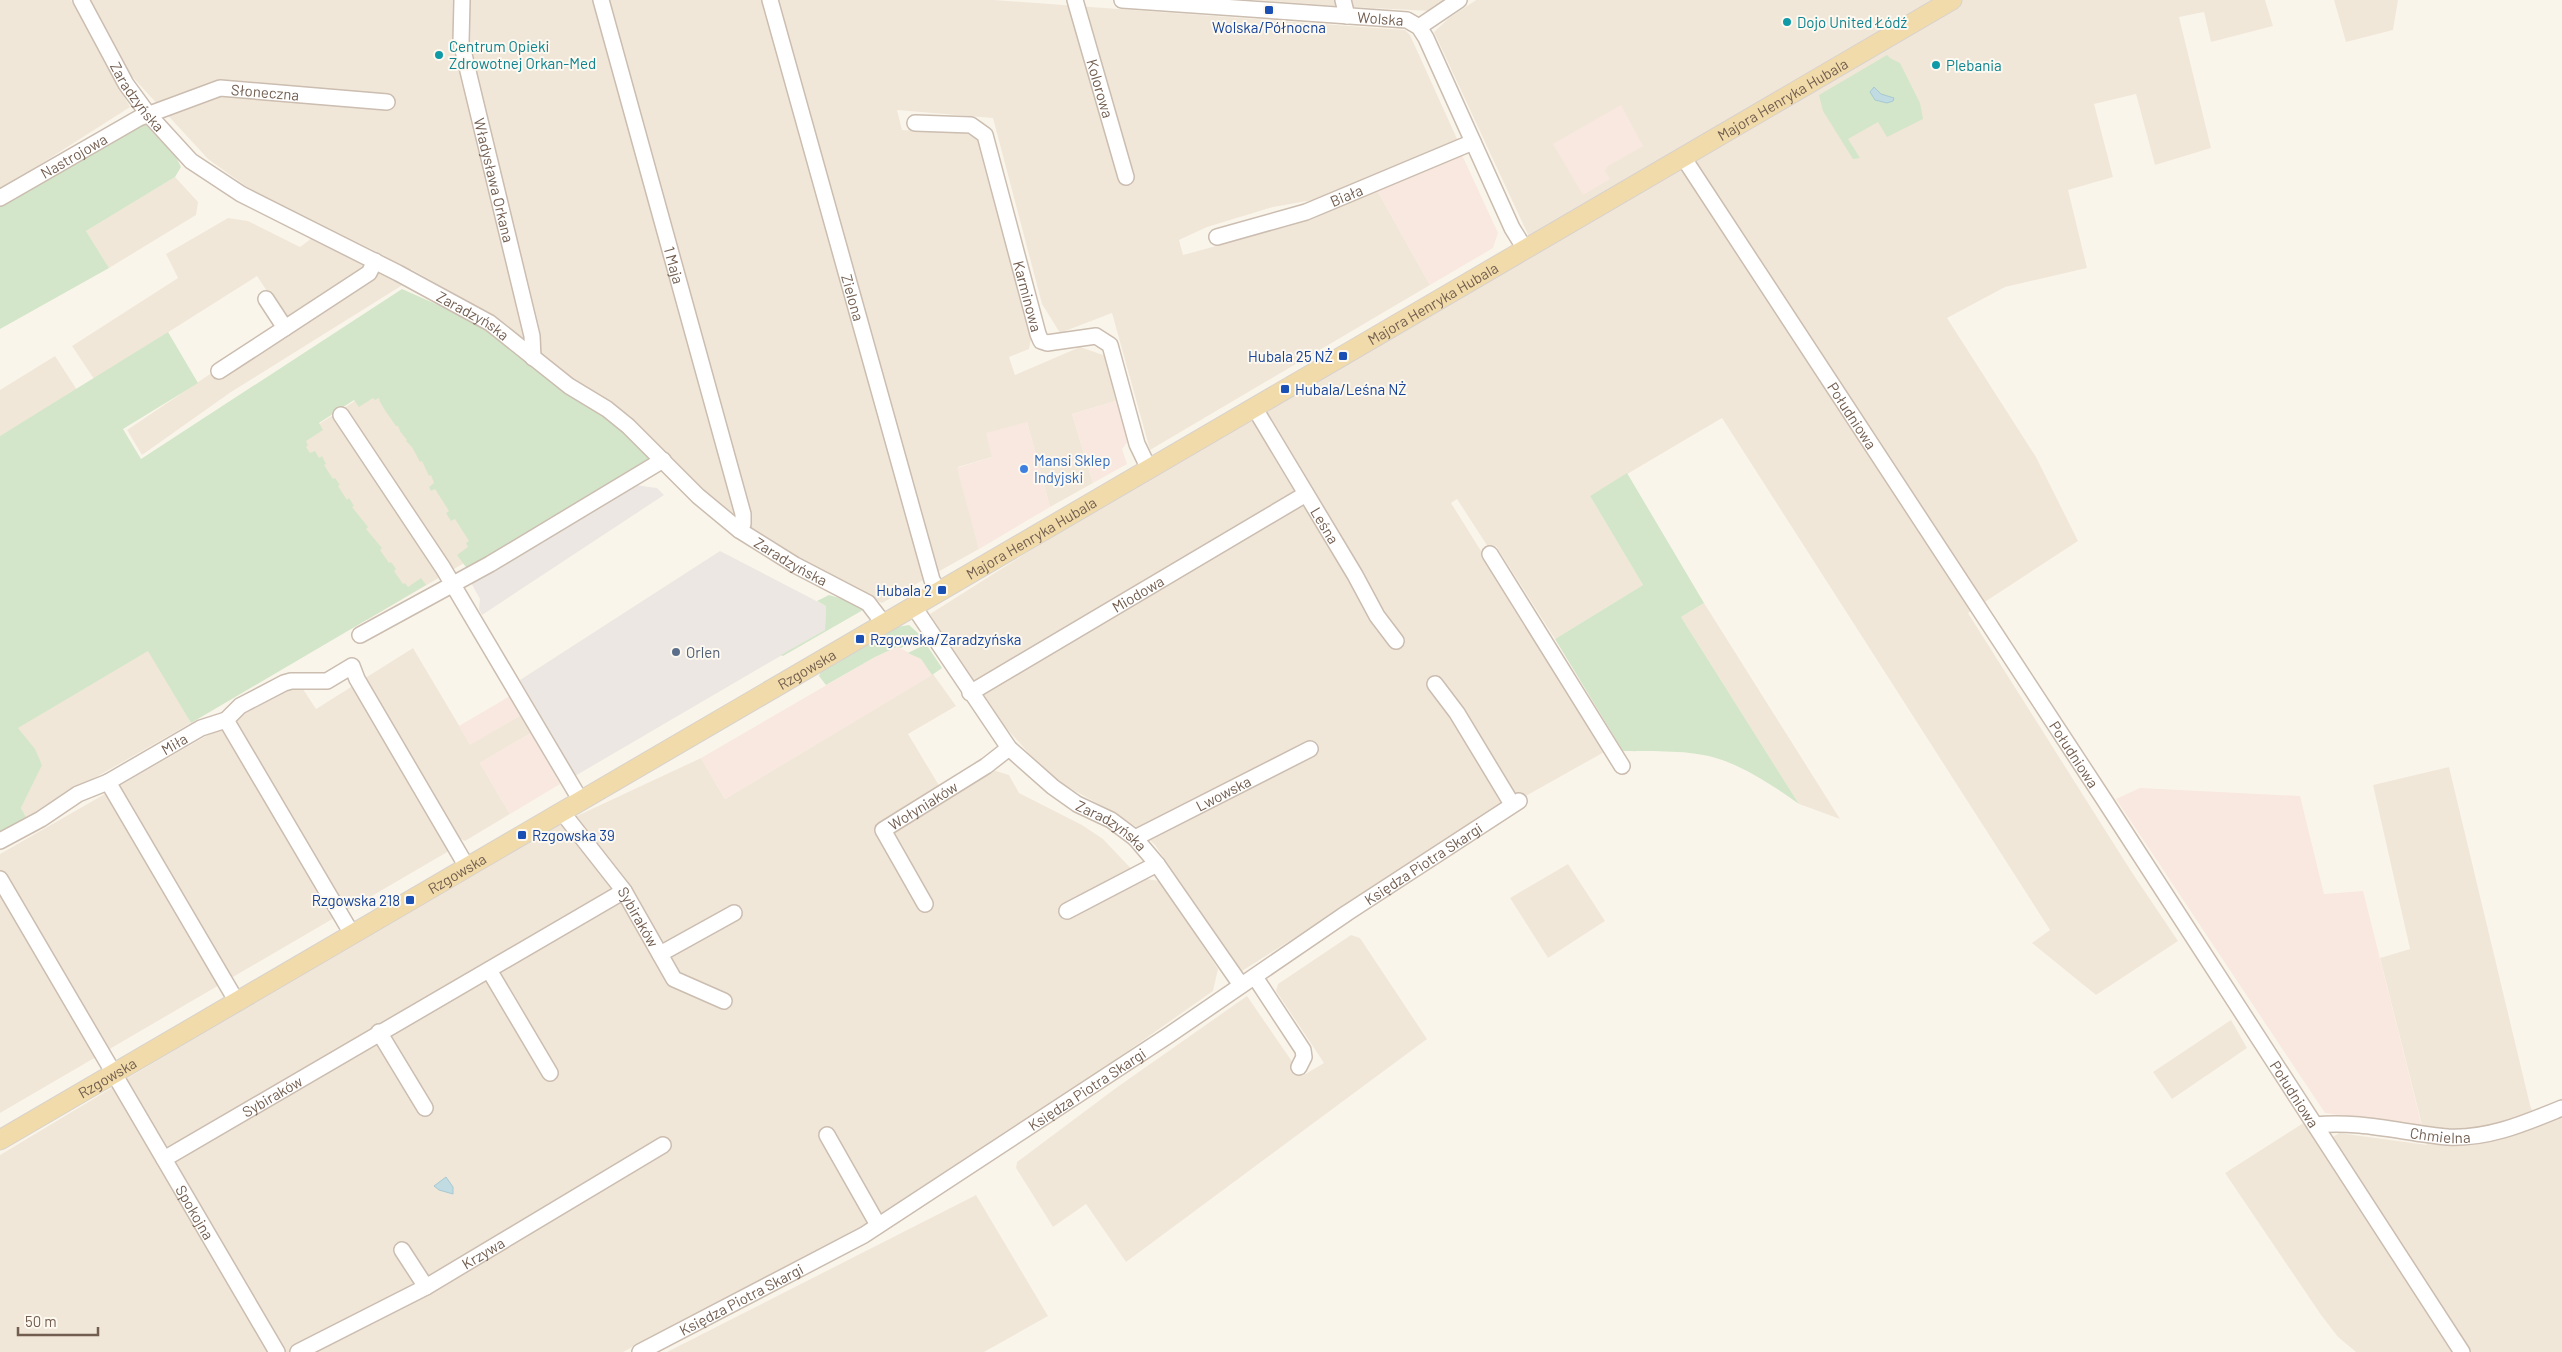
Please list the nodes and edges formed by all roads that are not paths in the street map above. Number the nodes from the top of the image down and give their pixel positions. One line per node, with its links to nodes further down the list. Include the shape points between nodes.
1 (81, 0): 14 (street, Zaradzyńska, via 126,84)
2 (462, 0): 25 (street, Władysława Orkana, via 461,42 532,336)
3 (601, 0): 32 (street, 1 Maja, via 743,514)
4 (770, 0): 35 (street, Zielona, via 932,580)
5 (1075, 0): 18 (street, Kolorowa)
6 (1122, 0): 10 (street, Wolska)
7 (1343, 0): 11 (street)
8 (1459, 0): 12 (street)
9 (1952, 0): 17 (main road, Majora Henryka Hubala)
10 (1220, 3): 11 (street, Wolska)
11 (1347, 16): 12 (street, Wolska, via 1407,20)
12 (1419, 27): 16 (street, Wolska)
13 (387, 102): 14 (street, Słoneczna, via 227,87)
14 (148, 114): 19 (street, Nastrojowa); 22 (street, Zaradzyńska, via 191,161 240,194)
15 (915, 123): 30 (street, Karminowa, via 966,124 985,135 1041,341 1058,344 1096,336 1110,345 1137,444)
16 (1473, 142): 20 (street, Biała, via 1306,212); 21 (street, Wolska, via 1512,228)
17 (1683, 157): 21 (main road, Majora Henryka Hubala); 71 (street, Południowa)
18 (1126, 177)
19 (0, 198)
20 (1217, 237)
21 (1525, 249): 27 (main road, Majora Henryka Hubala)
22 (375, 261): 24 (street, via 369,273); 25 (street, Zaradzyńska, via 490,323)
23 (266, 299): 24 (street)
24 (285, 328): 26 (street)
25 (533, 358): 29 (street, Zaradzyńska, via 569,386 607,409)
26 (220, 371)
27 (1254, 407): 30 (main road, Majora Henryka Hubala); 31 (street, Leśna)
28 (341, 415): 34 (street)
29 (663, 460): 32 (street, Zaradzyńska, via 698,496); 34 (street)
30 (1149, 469): 35 (main road, Majora Henryka Hubala)
31 (1306, 494): 39 (street, Leśna, via 1377,616); 41 (street, Miodowa)
32 (740, 530): 37 (street, Zaradzyńska, via 794,565 868,603)
33 (1490, 554): 45 (street)
34 (452, 584): 38 (street); 47 (street)
35 (939, 592): 36 (main road, Majora Henryka Hubala)
36 (914, 607): 37 (main road, Rzgowska); 41 (street, Zaradzyńska)
37 (884, 624): 47 (main road, Rzgowska)
38 (360, 635)
39 (1396, 641)
40 (1435, 684): 61 (street, Księdza Piotra Skargi, via 1516,802)
41 (970, 693): 43 (street, Zaradzyńska)
42 (226, 720): 46 (street, Miła, via 201,728); 52 (street, Miła, via 233,710 284,684 301,680 327,681 352,666 356,679); 58 (street)
43 (1009, 748): 49 (street, Zaradzyńska, via 1052,787 1125,828); 55 (street, Wołyniaków, via 986,766 883,830)
44 (1310, 749): 49 (street, Lwowska)
45 (1622, 766)
46 (108, 782): 50 (street, Miła, via 78,794); 64 (street)
47 (581, 801): 48 (main road, Rzgowska)
48 (562, 812): 52 (main road, Rzgowska); 54 (street)
49 (1135, 838): 51 (street, Zaradzyńska)
50 (0, 841)
51 (1156, 864): 56 (street); 62 (street, Zaradzyńska)
52 (467, 867): 58 (main road, Rzgowska)
53 (0, 879): 67 (street, Spokojna)
54 (624, 891): 59 (street, Sybiraków); 60 (street, Sybiraków)
55 (925, 904)
56 (1067, 911)
57 (734, 912): 59 (street)
58 (352, 934): 64 (main road, Rzgowska)
59 (660, 954): 63 (street, Sybiraków, via 674,979)
60 (489, 970): 65 (street, Sybiraków); 68 (street)
61 (1255, 977): 62 (street, Księdza Piotra Skargi); 66 (street, via 1303,1050 1304,1057)
62 (1241, 985): 76 (street, Księdza Piotra Skargi)
63 (724, 1001)
64 (237, 1002): 67 (main road, Rzgowska)
65 (379, 1032): 69 (street); 75 (street, Sybiraków)
66 (1299, 1067)
67 (114, 1073): 73 (main road, Rzgowska); 75 (street, Spokojna)
68 (550, 1073)
69 (425, 1108)
70 (2562, 1108): 71 (street, Chmielna, via 2511,1129 2480,1135 2450,1137 2336,1123)
71 (2315, 1125): 82 (street, Południowa)
72 (827, 1135): 76 (street)
73 (0, 1140)
74 (663, 1144): 78 (street, Krzywa)
75 (164, 1159): 79 (street, Spokojna)
76 (878, 1225): 81 (street, Księdza Piotra Skargi)
77 (402, 1250): 78 (street)
78 (426, 1287): 80 (street, Krzywa)
79 (277, 1352)
80 (298, 1352)
81 (640, 1352)
82 (2462, 1352)

